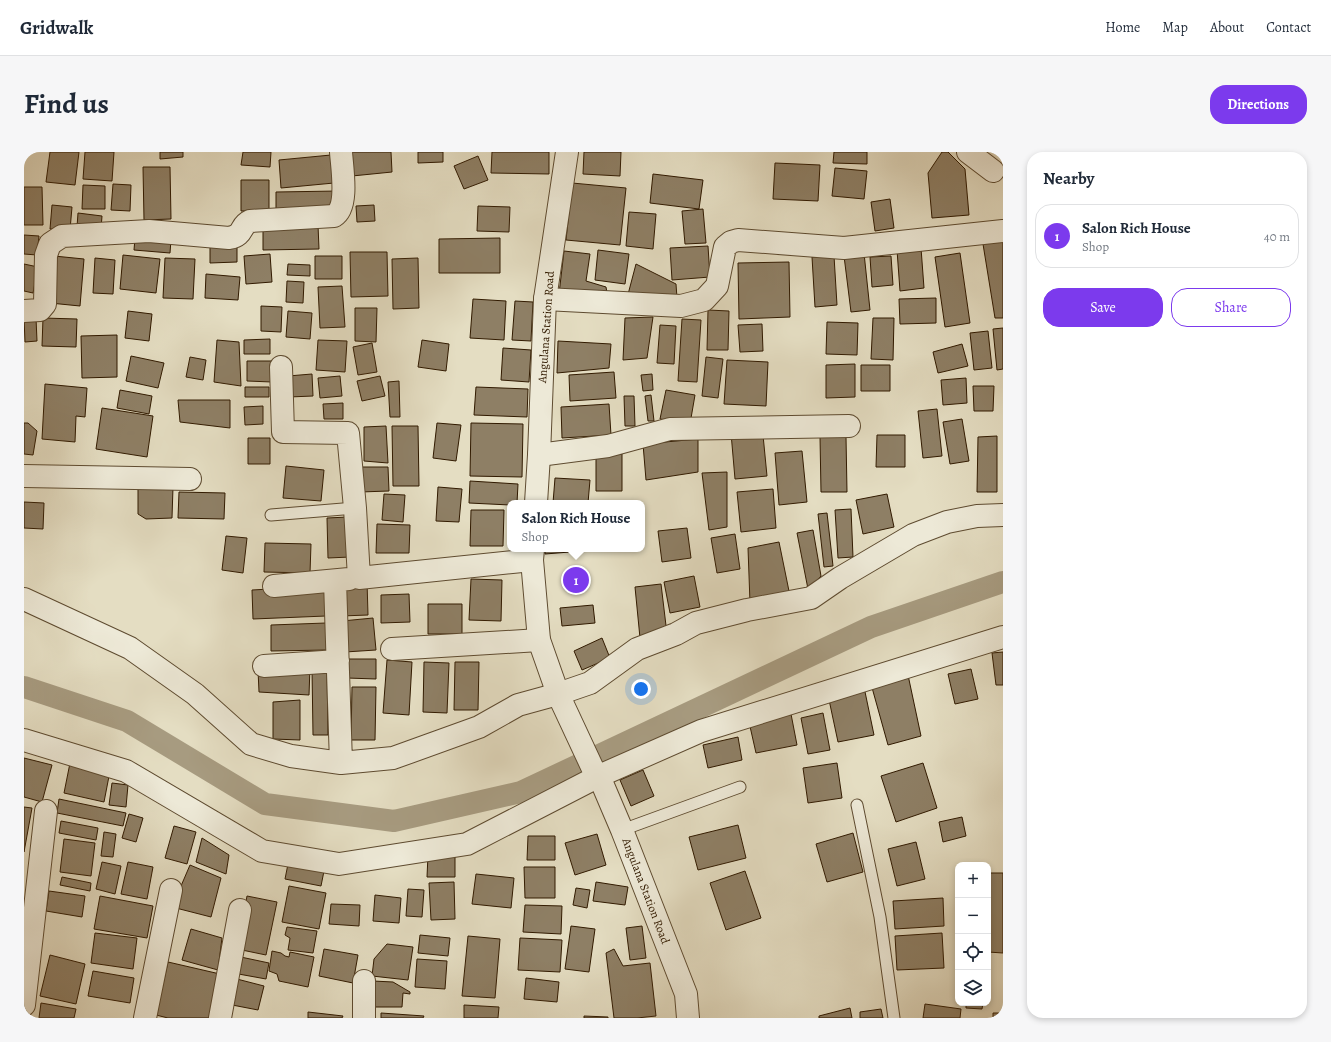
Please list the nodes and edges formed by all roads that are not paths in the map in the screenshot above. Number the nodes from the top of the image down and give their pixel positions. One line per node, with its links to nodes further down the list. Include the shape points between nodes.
1 (341, 152): 7 (street, via 344,195 342,206 334,216 250,221 239,234 229,238 149,231 62,236 50,244 46,255 45,304 40,310)
2 (567, 152): 6 (street, Angulana Station Road)
3 (968, 152): 4 (street)
4 (993, 171)
5 (1003, 231): 6 (street, via 844,248 738,240 725,247 717,286 704,300 681,306)
6 (545, 299): 10 (street, Angulana Station Road)
7 (24, 311)
8 (281, 367): 14 (street, via 283,432 348,433)
9 (849, 426): 10 (street, via 670,428 608,446)
10 (539, 455): 13 (street, Angulana Station Road)
11 (24, 476): 12 (street)
12 (190, 479)
13 (536, 500)
14 (355, 508): 15 (lane); 18 (street)
15 (271, 515)
16 (1003, 515): 27 (street, via 977,516 947,522 913,535 811,598 696,623 637,650 590,683)
17 (533, 555): 18 (street); 23 (street)
18 (359, 578): 19 (street)
19 (335, 581): 20 (street); 25 (street)
20 (274, 586)
21 (24, 599): 29 (street, via 130,648 195,694 251,744 291,756)
22 (1003, 637): 30 (street, via 701,731)
23 (539, 640): 24 (street); 27 (street)
24 (392, 649)
25 (338, 661): 26 (street); 29 (street)
26 (264, 666)
27 (558, 694): 29 (street, via 518,705 479,727 393,758); 30 (street)
28 (24, 740): 30 (street, via 126,771 262,851 339,864 467,844)
29 (341, 763)
30 (596, 772): 34 (street, Angulana Station Road)
31 (740, 787): 34 (lane)
32 (857, 805): 43 (lane, via 880,917)
33 (46, 811): 38 (street)
34 (622, 830): 42 (street, Angulana Station Road, via 686,994)
35 (171, 890): 39 (street)
36 (240, 910): 40 (street)
37 (364, 981): 41 (street)
38 (24, 1005)
39 (146, 1018)
40 (220, 1018)
41 (364, 1018)
42 (688, 1018)
43 (894, 1018)

